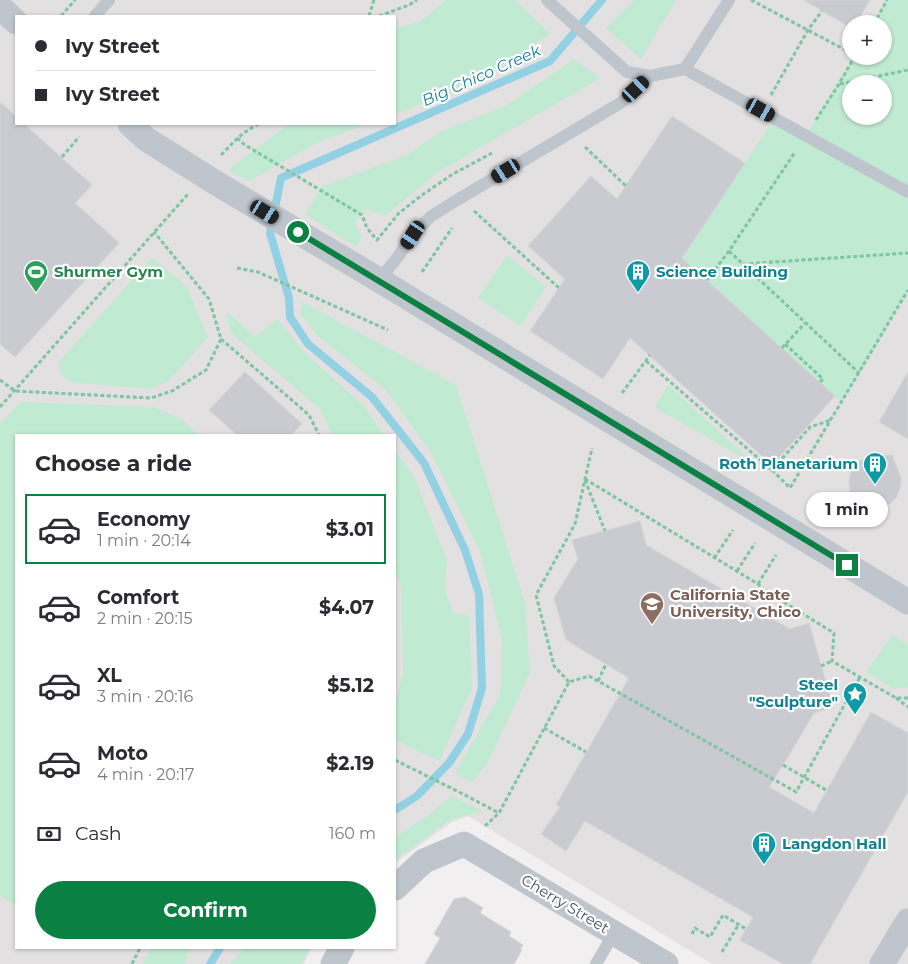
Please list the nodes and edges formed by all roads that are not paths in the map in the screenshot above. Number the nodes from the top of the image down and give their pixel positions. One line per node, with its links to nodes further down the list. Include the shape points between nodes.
1 (109, 0): 5 (lane)
2 (547, 0): 8 (lane, via 627,72)
3 (729, 0): 7 (lane)
4 (0, 7): 6 (street)
5 (96, 15)
6 (15, 21)
7 (685, 69): 8 (lane); 10 (lane)
8 (650, 76): 11 (lane, via 622,102 430,217)
9 (131, 125): 11 (street, via 146,139)
10 (908, 192)
11 (379, 280): 12 (street)
12 (908, 602)
13 (396, 887): 15 (street, Cherry Street, via 424,860 464,844)
14 (908, 921): 20 (street)
15 (614, 934): 18 (lane); 19 (street, Cherry Street)
16 (341, 949): 17 (street)
17 (333, 964)
18 (596, 964)
19 (666, 964)
20 (882, 964)

